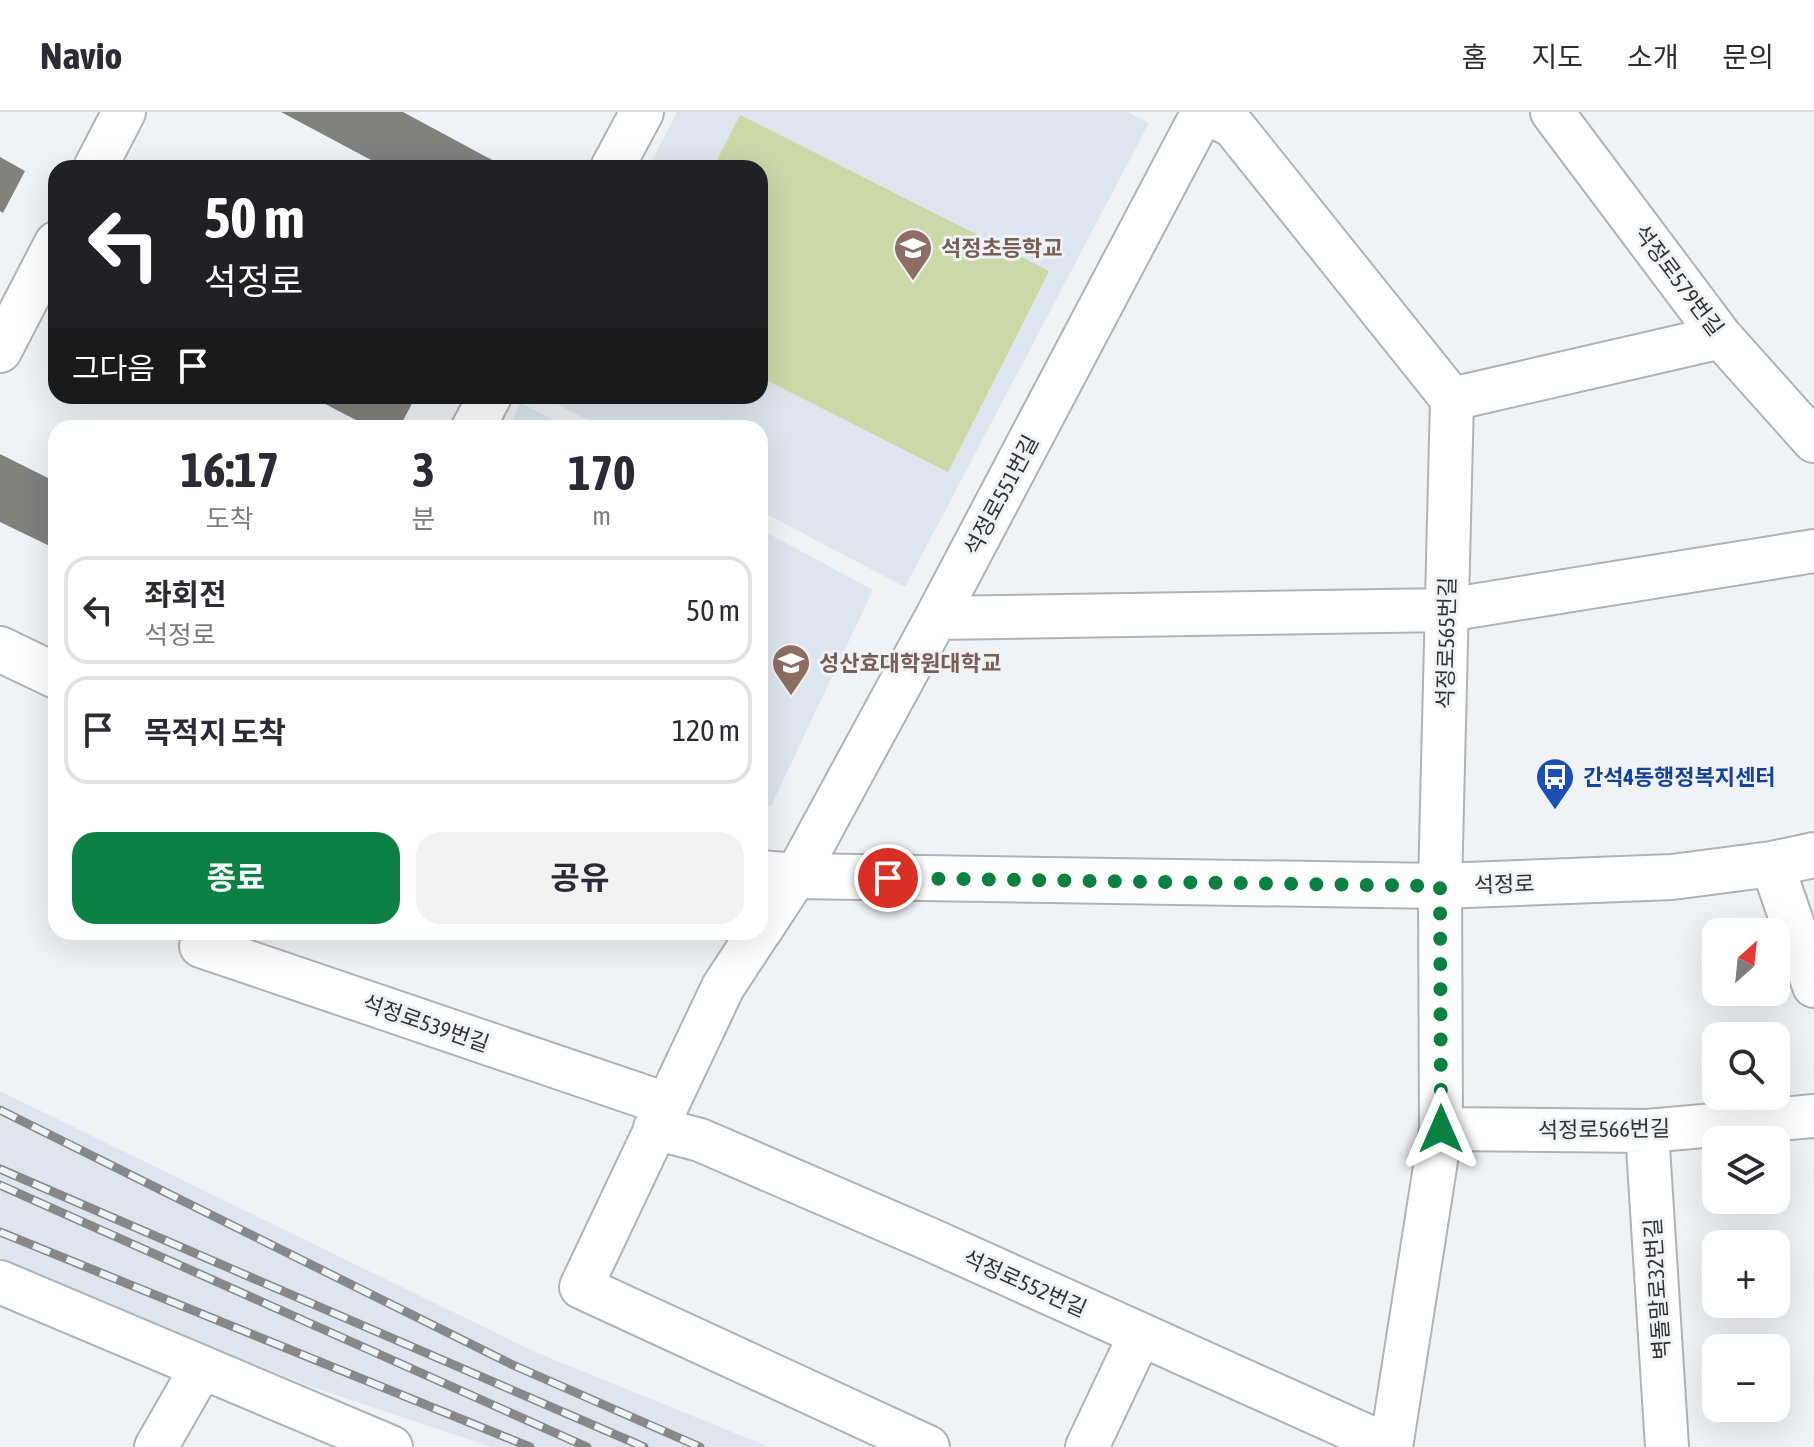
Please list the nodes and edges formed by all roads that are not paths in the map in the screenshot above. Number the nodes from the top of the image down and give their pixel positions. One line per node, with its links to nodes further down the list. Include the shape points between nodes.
1 (124, 112): 5 (street)
2 (642, 112): 6 (street)
3 (1205, 112): 10 (street, via 1234,127); 14 (street, 석정로551번길)
4 (1552, 112): 8 (street, 석정로579번길)
5 (99, 160)
6 (616, 160)
7 (48, 258): 9 (street)
8 (1721, 337): 10 (street); 11 (street, 석정로579번길)
9 (0, 351)
10 (1452, 399): 13 (street, 석정로565번길)
11 (1814, 441)
12 (1814, 551): 13 (street)
13 (1447, 610): 14 (street); 20 (street, 석정로565번길)
14 (936, 618): 19 (street, 석정로551번길)
15 (0, 649): 16 (main road)
16 (48, 672)
17 (1814, 855): 18 (main road, 석정로)
18 (1772, 864): 20 (main road, 석정로, via 1672,877); 24 (street)
19 (778, 875): 20 (main road, 석정로); 21 (street)
20 (1440, 886): 27 (street)
21 (768, 906)
22 (204, 940): 25 (street, 석정로539번길, via 201,946)
23 (754, 940): 25 (street, via 723,987)
24 (1814, 986)
25 (661, 1116): 30 (street, 석정로552번길, via 700,1140); 34 (street, via 581,1287)
26 (1814, 1116): 28 (street, 석정로566번길)
27 (1441, 1129): 28 (street, 석정로566번길); 36 (street)
28 (1647, 1131): 37 (street, 벽돌말로32번길)
29 (0, 1282): 31 (street)
30 (1140, 1335): 35 (street); 36 (street, 석정로552번길)
31 (202, 1367): 32 (street); 33 (street)
32 (156, 1447)
33 (391, 1447)
34 (928, 1447)
35 (1087, 1447)
36 (1391, 1447)
37 (1667, 1447)

